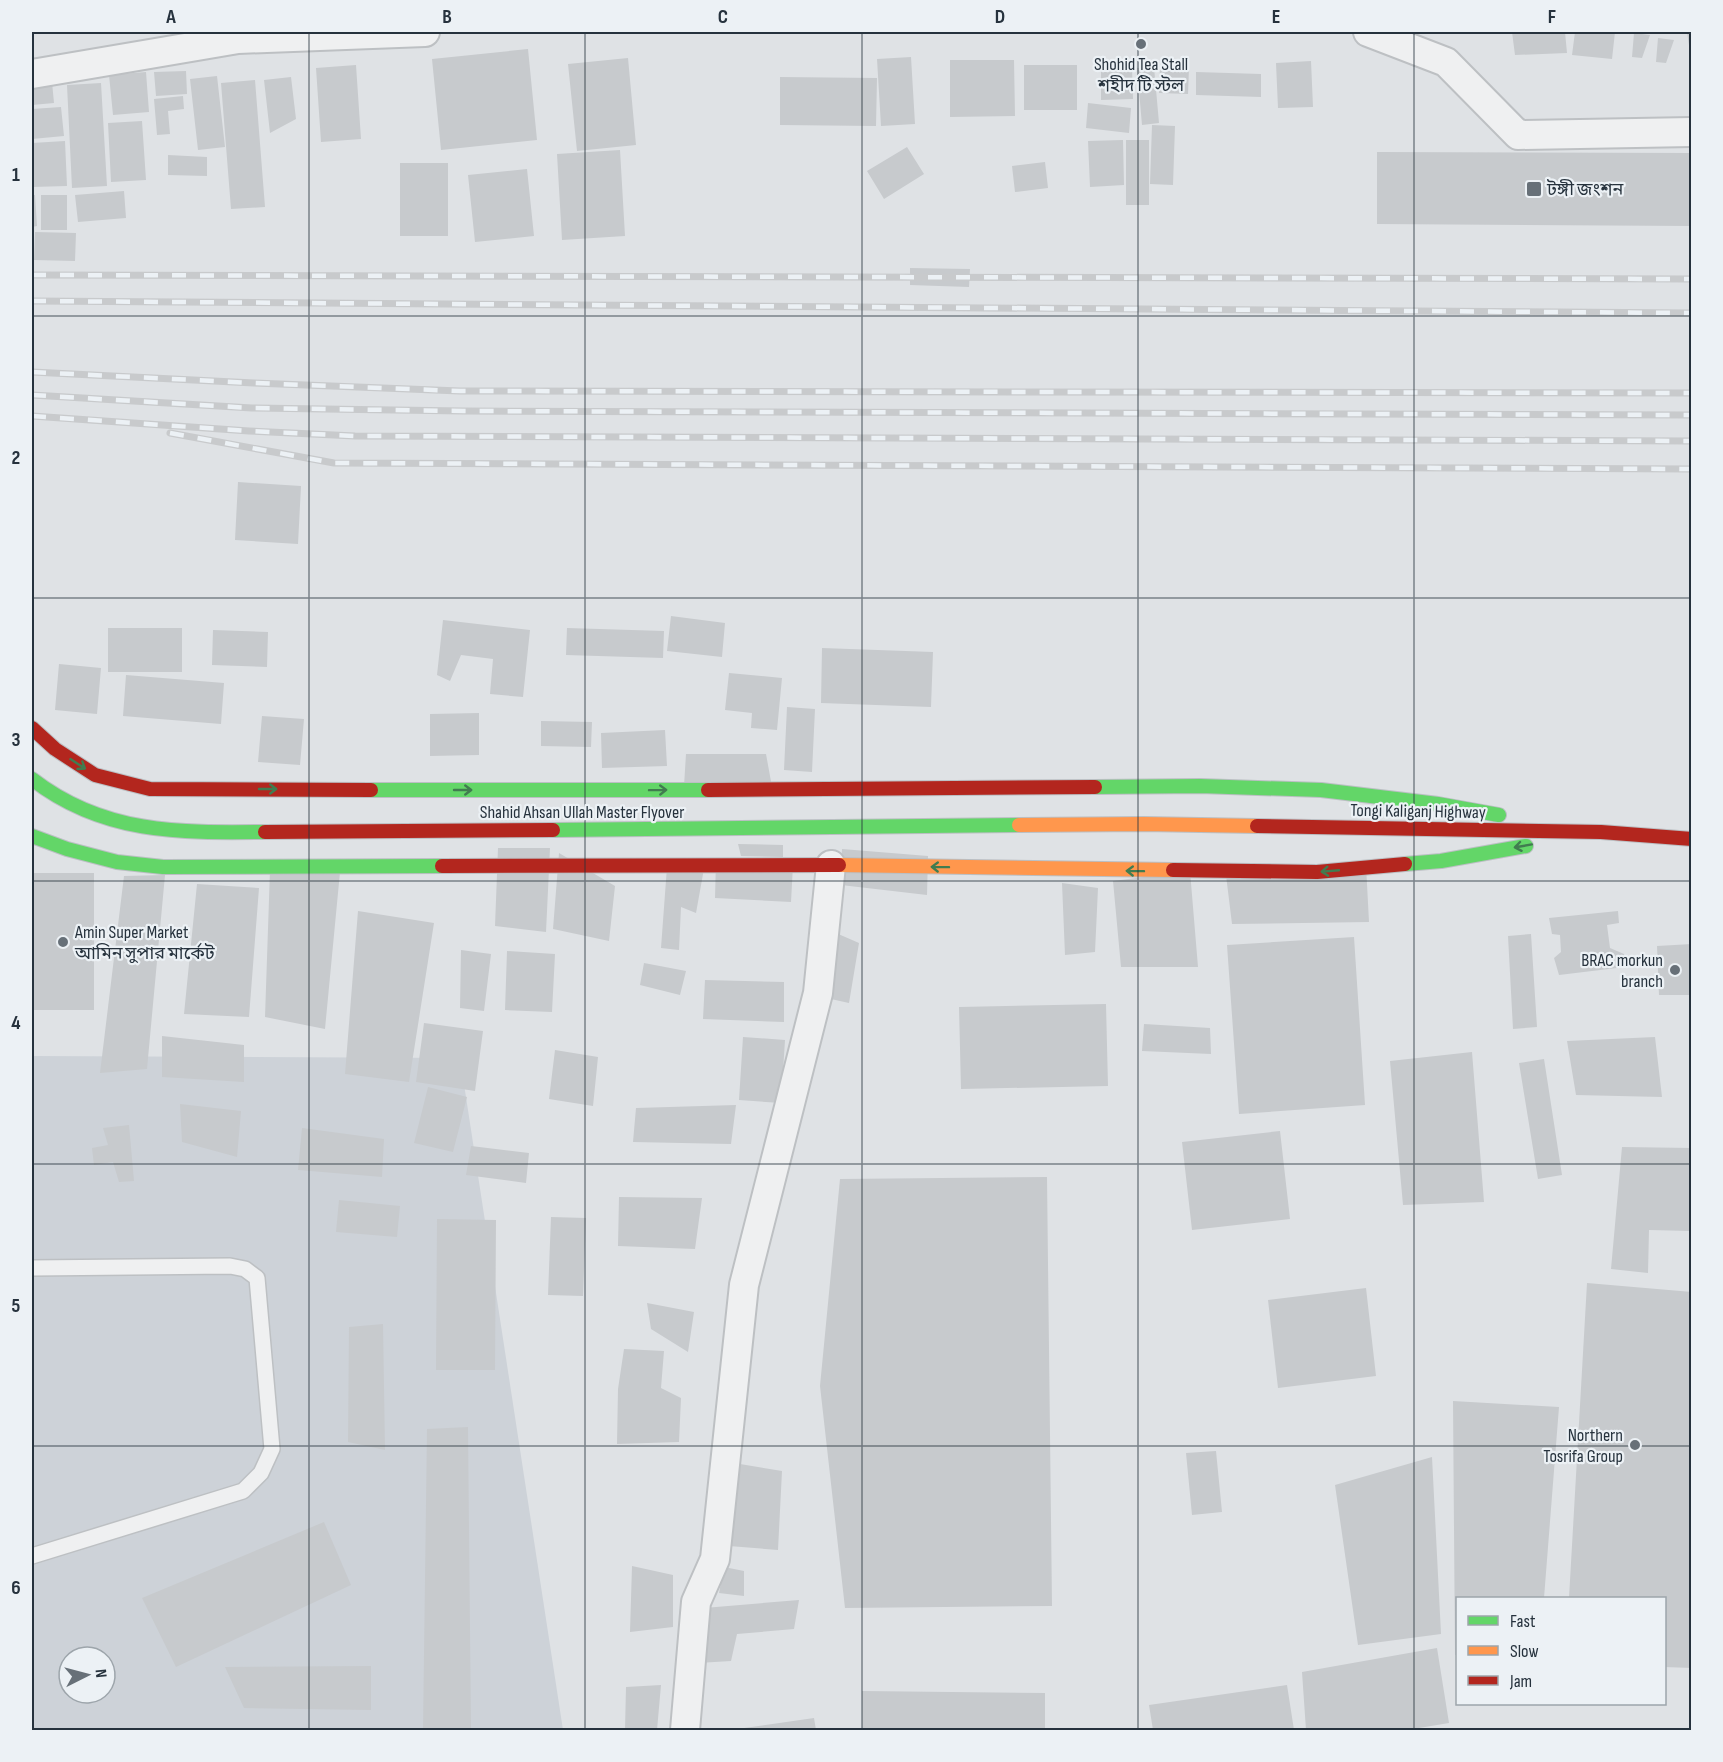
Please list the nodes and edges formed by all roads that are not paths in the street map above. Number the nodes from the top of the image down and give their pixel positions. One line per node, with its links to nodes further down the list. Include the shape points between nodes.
1 (425, 32): 3 (street, via 238,39)
2 (1368, 32): 4 (street, via 1446,62 1518,135)
3 (32, 74)
4 (1692, 132)
5 (32, 728): 8 (main road, one-way to 8, via 95,775 150,789 1211,786 1333,791 1438,804)
6 (32, 779): 7 (main road, Shahid Ahsan Ullah Master Flyover, via 101,819 148,829 201,833)
7 (1144, 824): 8 (main road, Tongi Kaliganj Highway)
8 (1601, 832): 10 (main road, Tongi Kaliganj Highway); 11 (main road, one-way to 11, via 1441,861 1317,873)
9 (32, 836): 11 (main road, via 117,862 163,867)
10 (1692, 839)
11 (831, 865): 14 (street, via 818,993 744,1285 715,1559 696,1602)
12 (32, 1268): 13 (lane, via 230,1266 245,1269 257,1278 272,1449 261,1473 243,1491)
13 (32, 1556)
14 (684, 1731)

